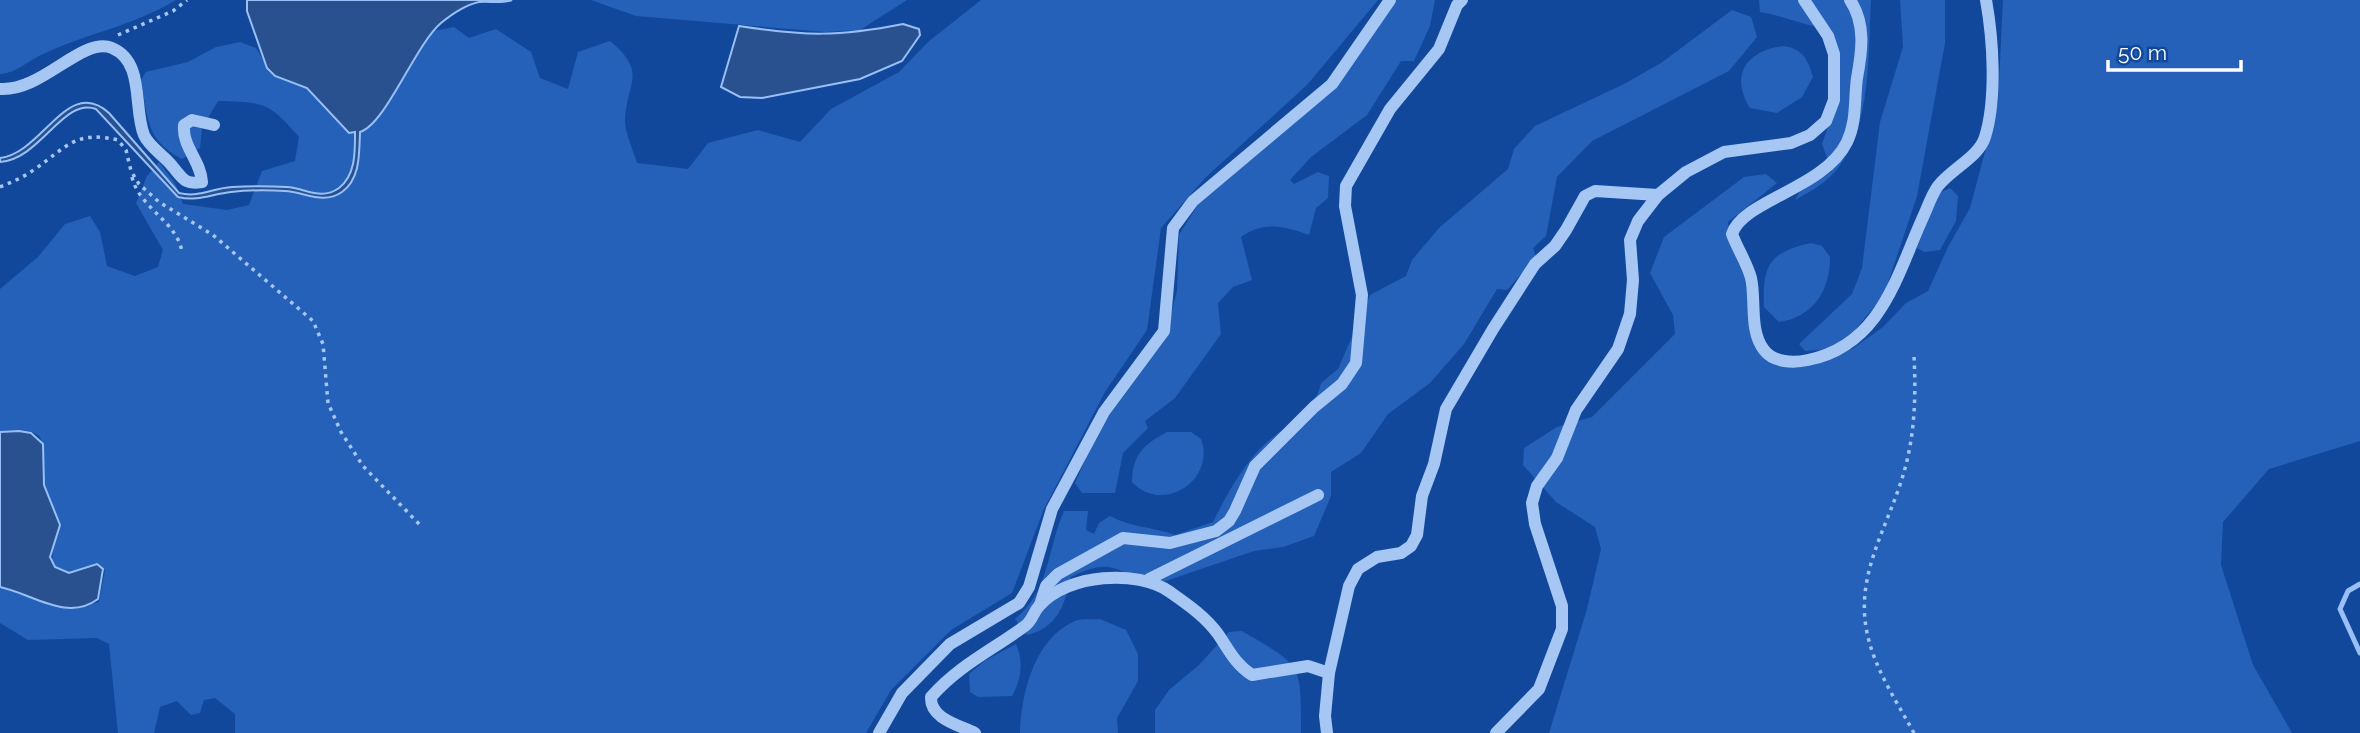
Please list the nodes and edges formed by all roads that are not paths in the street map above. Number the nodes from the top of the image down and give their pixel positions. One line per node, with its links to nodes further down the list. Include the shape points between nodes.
1 (1390, 0): 13 (street, via 1332,84 1193,201 1173,228 1164,331 1104,412 1052,509 1024,595 1019,603 950,644 902,692)
2 (1462, 0): 11 (street, via 1439,49 1390,109 1346,186 1345,206 1362,295 1356,363 1342,384 1255,466 1236,510 1216,531 1170,543 1123,538 1058,574 1046,586)
3 (1804, 0): 8 (street, via 1834,54 1834,100 1826,121 1811,135 1791,143 1724,152 1686,172)
4 (1850, 0): 5 (street, via 1862,32 1855,114 1848,140 1821,174 1752,212 1736,224 1732,234 1750,276 1764,350 1779,360 1801,362 1847,347 1896,285 1937,187 1979,148 1985,137 1992,80)
5 (1986, 0)
6 (0, 89): 7 (street, via 26,86 93,47 111,48 127,58 135,77 145,137 183,181 192,184 202,182 202,170 183,134 184,125 192,120)
7 (214, 125)
8 (1658, 195): 12 (street, via 1595,191 1586,196 1555,246 1535,264 1446,409 1422,496 1417,536 1401,553 1377,557 1358,569 1349,586); 16 (street, via 1630,240 1630,314 1618,349 1576,410 1558,458 1537,486 1532,503 1562,606 1562,629 1539,689)
9 (1318, 495): 10 (street)
10 (1149, 579): 11 (street, via 1096,579 1060,591); 12 (street, via 1195,611 1240,668 1252,675 1308,666)
11 (1040, 605): 14 (street, via 1032,621 965,663 931,697 936,714)
12 (1329, 673): 15 (street)
13 (878, 733)
14 (975, 733)
15 (1327, 733)
16 (1496, 733)

